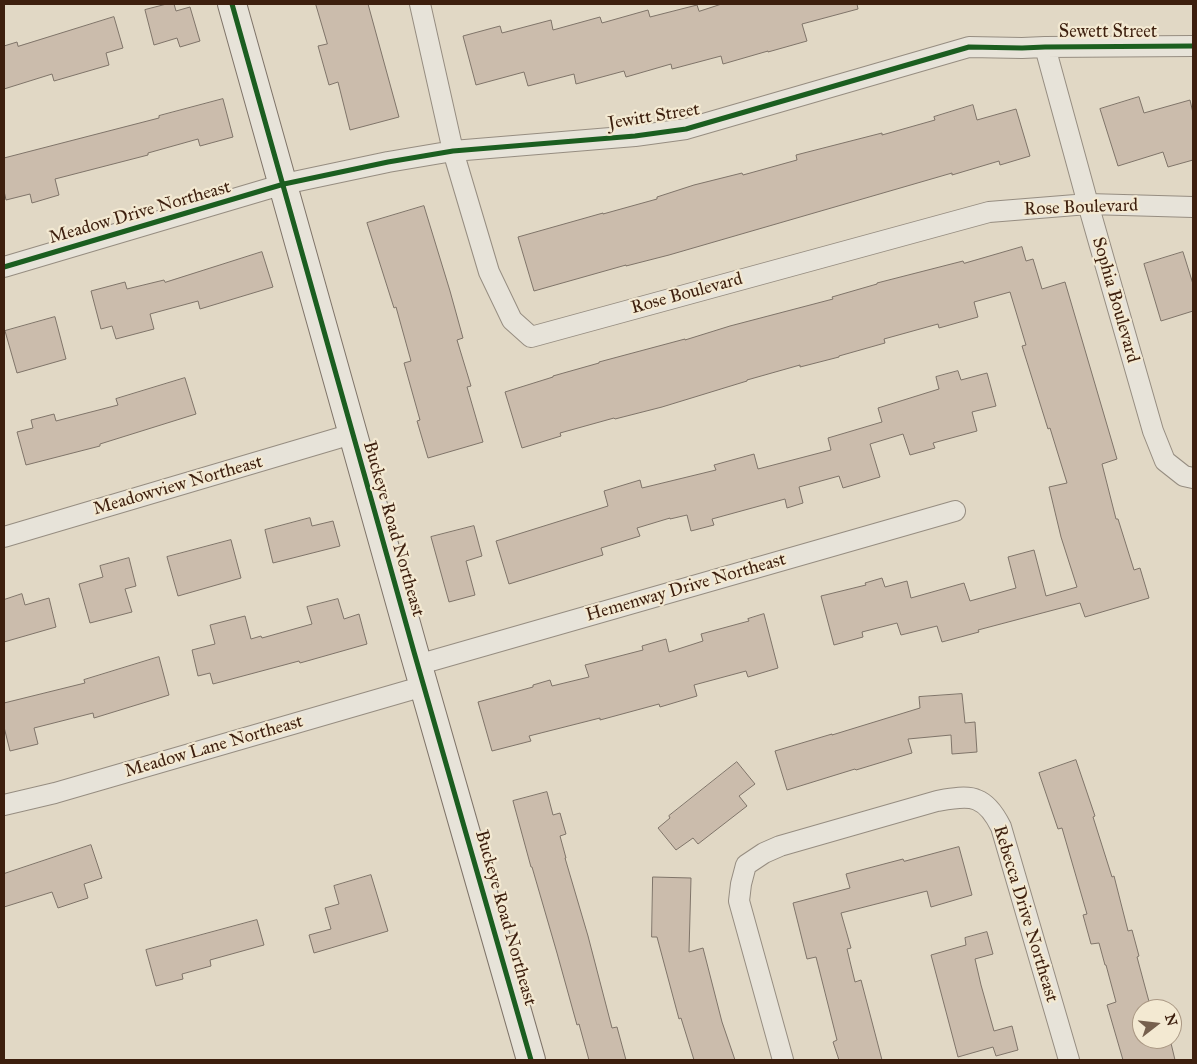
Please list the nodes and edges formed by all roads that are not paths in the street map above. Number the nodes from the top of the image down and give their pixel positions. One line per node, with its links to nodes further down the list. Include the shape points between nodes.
1 (232, 4): 7 (street, Buckeye Road Northeast)
2 (420, 4): 6 (street, Rose Boulevard)
3 (1193, 46): 4 (street, Sewett Street)
4 (1045, 47): 5 (street, Sewett Street); 8 (street, Sophia Boulevard)
5 (1022, 48): 6 (street, Jewitt Street, via 969,47 686,129)
6 (453, 151): 7 (street, Jewitt Street); 8 (street, Rose Boulevard, via 489,272 512,320 531,337 988,212)
7 (284, 184): 10 (street, Meadow Drive Northeast); 11 (street, Buckeye Road Northeast)
8 (1088, 204): 9 (street, Rose Boulevard); 12 (street, Sophia Boulevard, via 1153,431 1165,461 1184,476)
9 (1193, 207)
10 (4, 267)
11 (352, 434): 14 (street, Meadowview Northeast); 15 (street, Buckeye Road Northeast)
12 (1193, 478)
13 (955, 511): 15 (street, Hemenway Drive Northeast)
14 (4, 537)
15 (420, 675): 16 (street, Meadow Lane Northeast, via 55,793); 17 (street, Buckeye Road Northeast)
16 (4, 805)
17 (531, 1060)
18 (782, 1060): 19 (street, Rebecca Drive Northeast, via 739,901 746,865 780,846 957,797 977,799 992,812 1001,827)
19 (1068, 1060)

